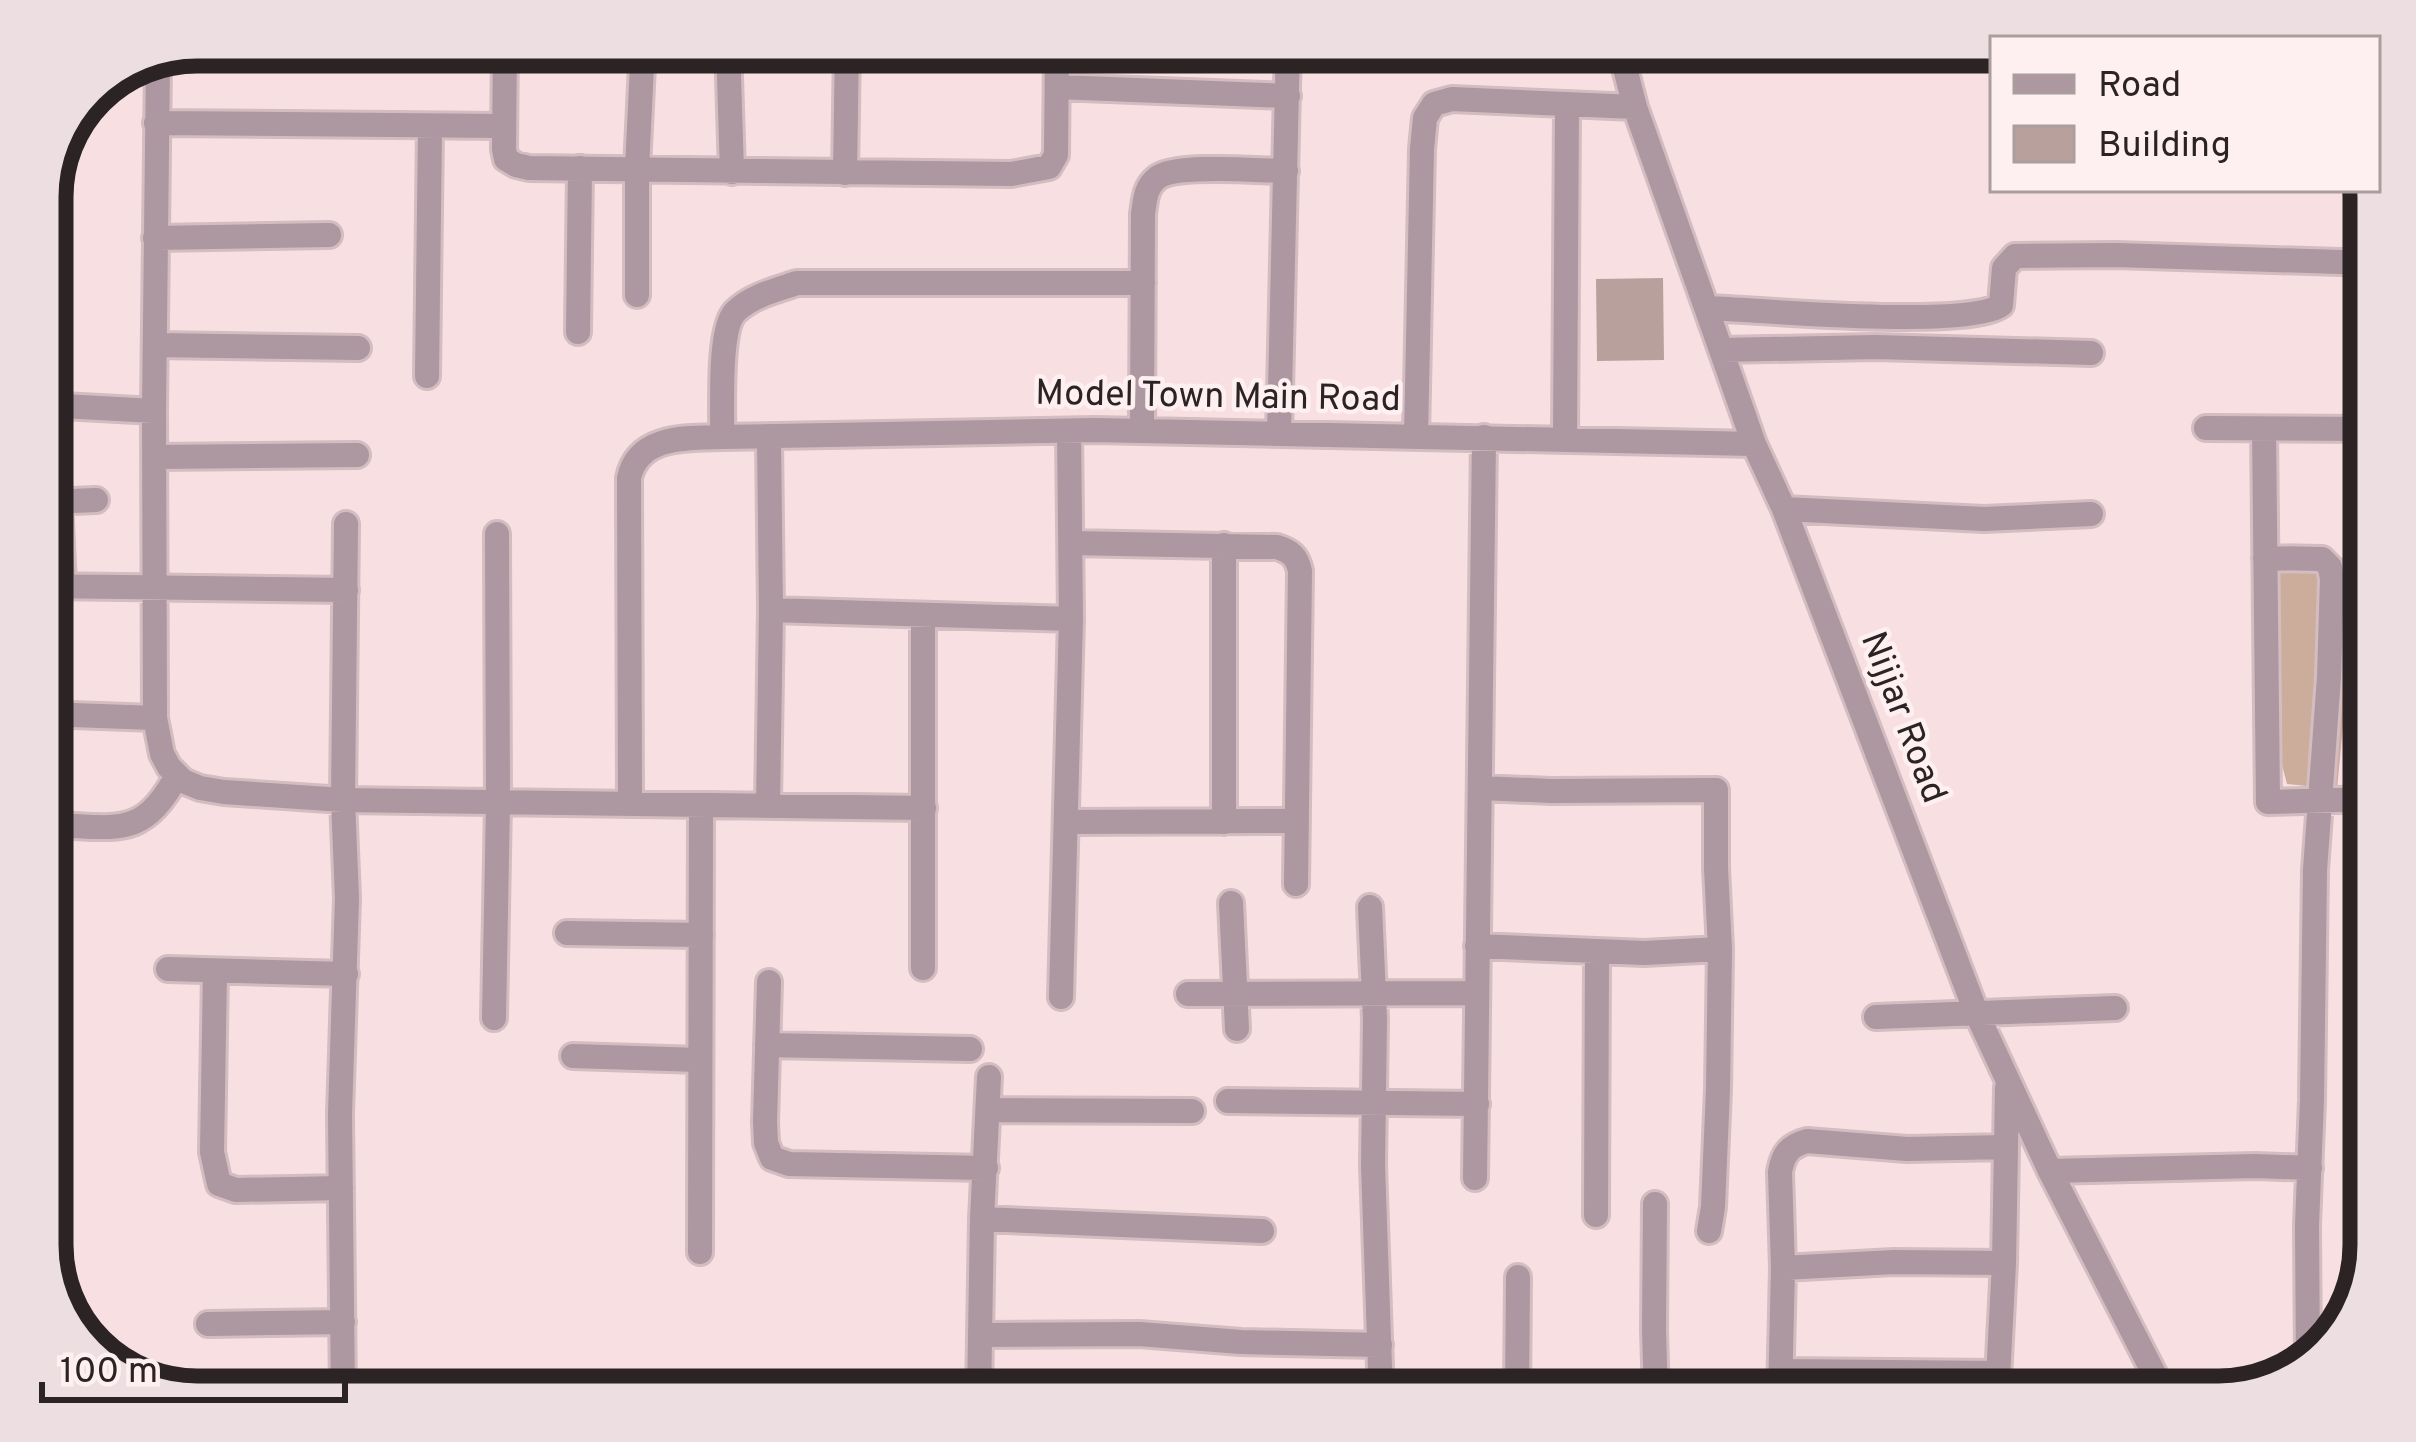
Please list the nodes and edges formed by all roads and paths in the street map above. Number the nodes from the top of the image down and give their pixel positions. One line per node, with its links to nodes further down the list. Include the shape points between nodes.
1 (504, 66): 15 (street)
2 (642, 66): 17 (street)
3 (729, 66): 19 (street)
4 (847, 66): 20 (street)
5 (1058, 66): 9 (street)
6 (1288, 66): 10 (street)
7 (1624, 66): 12 (street, Nijjar Road)
8 (158, 73): 13 (street)
9 (1058, 86): 10 (street); 20 (street, via 1049,167)
10 (1288, 96): 18 (street)
11 (1567, 104): 12 (street); 42 (street, via 1452,99 1434,104 1425,118); 45 (street)
12 (1635, 107): 26 (street, Nijjar Road)
13 (156, 123): 14 (street); 22 (street)
14 (430, 126): 15 (street); 32 (street)
15 (502, 126): 16 (street, via 506,159 516,165)
16 (580, 168): 17 (street); 27 (street)
17 (637, 168): 19 (street); 25 (street)
18 (1286, 171): 24 (street, via 1185,170 1157,178 1146,192); 40 (street)
19 (732, 172): 20 (street)
20 (845, 173)
21 (329, 236): 22 (street)
22 (155, 238): 28 (street)
23 (2350, 262): 26 (street, via 2014,256 2004,268 2001,305 1983,314)
24 (1143, 283): 39 (street); 41 (street, via 797,283 755,298 732,314 726,334)
25 (637, 295)
26 (1708, 308): 30 (street, Nijjar Road)
27 (578, 332)
28 (155, 344): 29 (street); 34 (street)
29 (358, 348)
30 (1721, 350): 31 (street); 46 (street, Nijjar Road)
31 (2091, 352)
32 (427, 376)
33 (66, 406): 34 (street)
34 (154, 411): 48 (street)
35 (2206, 428): 36 (street)
36 (2264, 429): 37 (street); 57 (street)
37 (2350, 429)
38 (1069, 431): 39 (street, Model Town Main Road); 44 (street, Model Town Main Road); 55 (street)
39 (1142, 431): 40 (street, Model Town Main Road)
40 (1279, 434): 42 (street, Model Town Main Road)
41 (722, 437): 44 (street, Model Town Main Road); 72 (street, Model Town Main Road, via 653,446 632,466)
42 (1416, 437): 43 (street, Model Town Main Road)
43 (1484, 437): 45 (street, Model Town Main Road); 67 (street)
44 (770, 438): 61 (street)
45 (1565, 439): 46 (street, Model Town Main Road)
46 (1754, 444): 51 (street, Nijjar Road)
47 (357, 455): 48 (street)
48 (155, 457): 59 (street)
49 (96, 500): 50 (street)
50 (66, 501)
51 (1784, 508): 52 (street, via 1984,519); 99 (street, Nijjar Road)
52 (2091, 514)
53 (346, 524): 60 (street)
54 (497, 534): 71 (street)
55 (1071, 543): 56 (street); 63 (street)
56 (1224, 544): 76 (street, via 1277,547 1298,561); 78 (street)
57 (2265, 558): 70 (street, via 2268,802); 70 (street, via 2314,558 2330,568)
58 (66, 586): 59 (street)
59 (156, 586): 60 (street); 65 (street)
60 (346, 590): 69 (street)
61 (771, 610): 62 (street); 74 (street)
62 (923, 616): 63 (street); 75 (street)
63 (1071, 620): 77 (street)
64 (66, 715): 65 (street)
65 (155, 718): 66 (street)
66 (177, 775): 69 (street, via 224,792); 79 (street, via 164,800 132,825)
67 (1482, 788): 85 (street); 86 (street, via 1716,790)
68 (2350, 799): 70 (street)
69 (344, 800): 71 (street); 91 (street)
70 (2320, 800): 116 (street)
71 (498, 802): 72 (street); 100 (street)
72 (630, 803): 73 (street)
73 (701, 805): 74 (street); 84 (street)
74 (769, 806): 75 (street)
75 (924, 808): 88 (street)
76 (1296, 821): 78 (street); 80 (street)
77 (1066, 822): 78 (street); 97 (street)
78 (1224, 822)
79 (66, 825)
80 (1296, 884)
81 (1232, 903): 95 (street)
82 (1370, 907): 96 (street)
83 (567, 933): 84 (street)
84 (701, 934): 106 (street)
85 (1477, 946): 87 (street); 93 (street)
86 (1720, 949): 87 (street); 124 (street)
87 (1597, 951): 121 (street)
88 (923, 968)
89 (168, 969): 90 (street)
90 (215, 971): 91 (street); 119 (street, via 212,1152 219,1184)
91 (346, 974): 119 (street)
92 (770, 982): 103 (street)
93 (1477, 992): 96 (street); 111 (street)
94 (1188, 994): 95 (street)
95 (1235, 994): 96 (street); 102 (street)
96 (1374, 994): 110 (street)
97 (1061, 997)
98 (2115, 1008): 99 (street)
99 (1976, 1012): 101 (street); 108 (street, Nijjar Road)
100 (494, 1018)
101 (1876, 1018)
102 (1237, 1029)
103 (767, 1046): 104 (street); 115 (street, via 772,1158)
104 (970, 1049)
105 (573, 1055): 106 (street)
106 (700, 1060): 125 (street)
107 (989, 1077): 112 (street)
108 (2008, 1083): 114 (street); 117 (street, Nijjar Road)
109 (1228, 1101): 110 (street)
110 (1374, 1102): 111 (street); 133 (street)
111 (1477, 1104): 118 (street)
112 (988, 1110): 113 (street); 115 (street)
113 (1192, 1111)
114 (2006, 1147): 126 (street); 127 (street, via 1793,1144 1780,1172)
115 (986, 1168): 122 (street)
116 (2310, 1168): 117 (street); 132 (street)
117 (2050, 1172): 141 (street, Nijjar Road)
118 (1475, 1178)
119 (341, 1188): 129 (street)
120 (1655, 1204): 138 (street)
121 (1596, 1216)
122 (982, 1219): 123 (street); 131 (street)
123 (1262, 1231)
124 (1709, 1231)
125 (700, 1252)
126 (2004, 1263): 127 (street); 140 (street)
127 (1783, 1268): 139 (street)
128 (1518, 1277): 137 (street)
129 (343, 1322): 130 (street); 134 (street)
130 (208, 1324)
131 (980, 1335): 133 (street); 135 (street)
132 (2308, 1342)
133 (1380, 1345): 136 (street)
134 (343, 1376)
135 (979, 1376)
136 (1381, 1376)
137 (1517, 1376)
138 (1655, 1376)
139 (1780, 1376)
140 (1998, 1376)
141 (2156, 1376)

